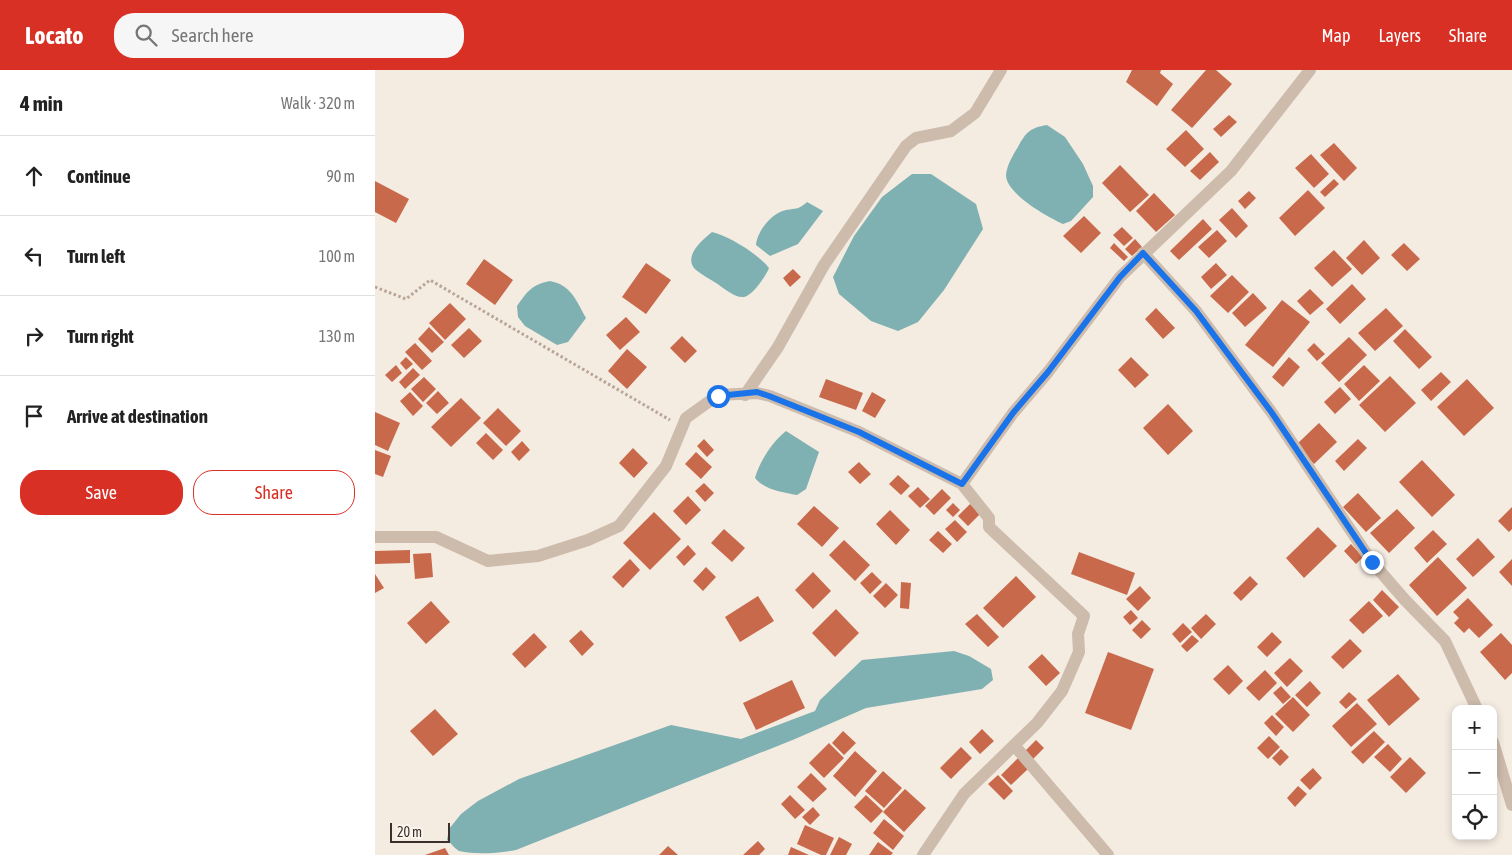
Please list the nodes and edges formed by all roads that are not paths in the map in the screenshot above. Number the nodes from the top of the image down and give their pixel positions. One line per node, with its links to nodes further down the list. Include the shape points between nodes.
1 (1001, 70): 4 (street, via 975,113 951,131 916,138 906,146 824,265 778,347)
2 (1310, 70): 3 (street, via 1231,171)
3 (1143, 253): 5 (street, via 1120,277 1013,413); 7 (street, via 1196,311 1272,413 1372,562 1445,641)
4 (745, 394): 5 (street, via 757,392 859,432); 6 (street, via 718,396 686,418 667,466 619,526 587,540 538,556 488,561 436,537)
5 (962, 484): 8 (street, via 989,518 989,527 1084,616 1078,634 1079,652 1062,691 1037,723)
6 (375, 537)
7 (1475, 705)
8 (1014, 745): 11 (street, via 964,794); 12 (street)
9 (1495, 750): 10 (street)
10 (1512, 805)
11 (923, 855)
12 (1108, 855)

